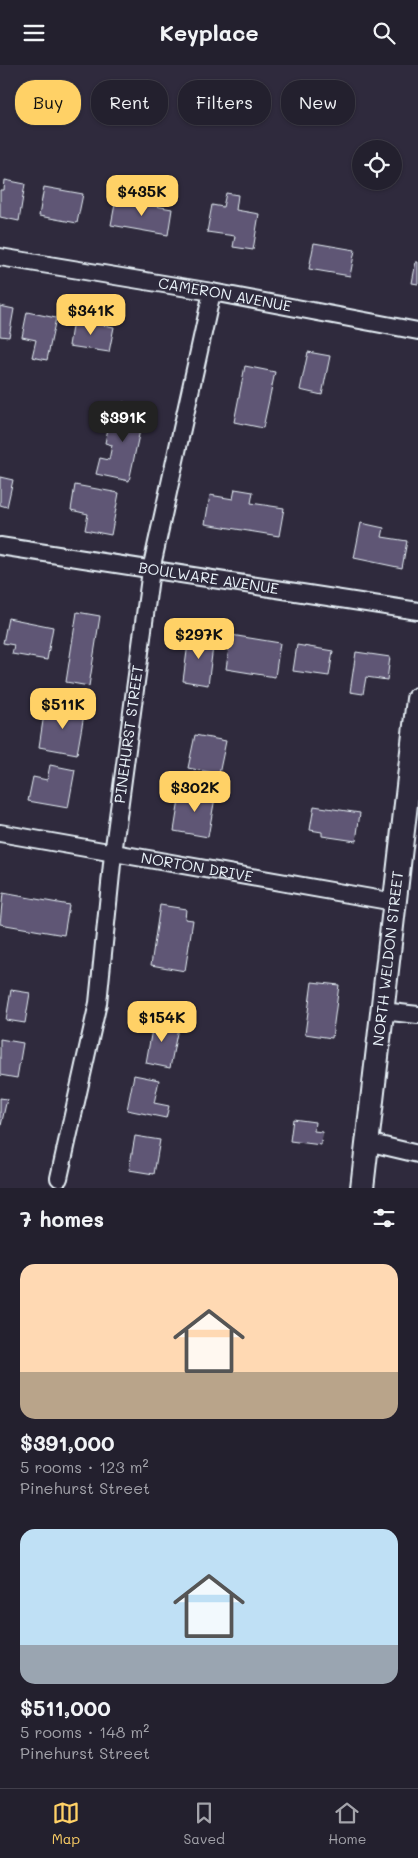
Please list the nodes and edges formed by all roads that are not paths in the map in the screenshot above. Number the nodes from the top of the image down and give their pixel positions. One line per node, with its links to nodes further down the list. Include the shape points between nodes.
1 (0, 257): 2 (street, CAMERON AVENUE)
2 (212, 292): 3 (street, CAMERON AVENUE); 5 (street, PINEHURST STREET)
3 (418, 331)
4 (0, 546): 5 (street, BOULWARE AVENUE)
5 (151, 570): 6 (street, BOULWARE AVENUE); 9 (street, PINEHURST STREET)
6 (418, 611)
7 (418, 699): 10 (street, NORTH WELDON STREET)
8 (0, 833): 9 (street, NORTON DRIVE)
9 (113, 854): 10 (street, NORTON DRIVE); 15 (street, PINEHURST STREET, via 98,1003)
10 (394, 902): 11 (street, NORTH WELDON STREET)
11 (382, 1011): 12 (street); 13 (street, NORTH WELDON STREET)
12 (418, 1015)
13 (367, 1142): 14 (street); 16 (street, NORTH WELDON STREET)
14 (418, 1154)
15 (59, 1178)
16 (362, 1188)

